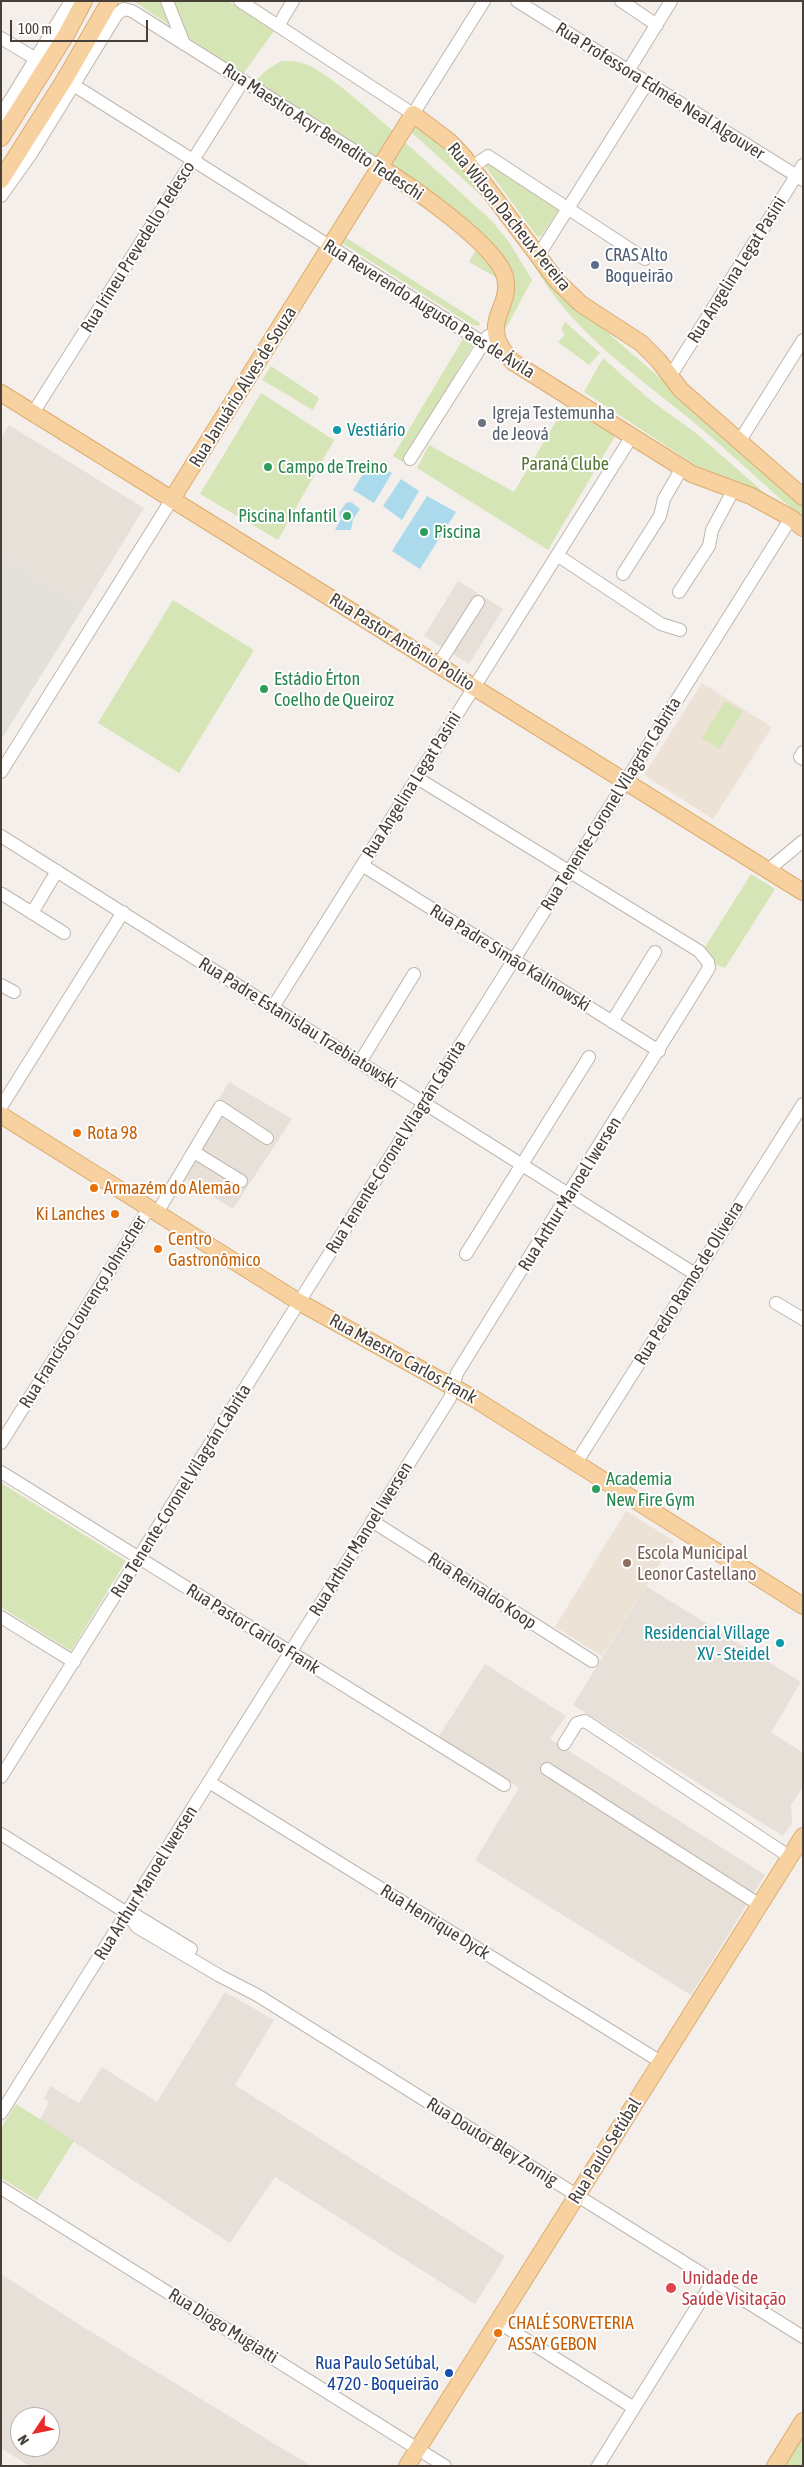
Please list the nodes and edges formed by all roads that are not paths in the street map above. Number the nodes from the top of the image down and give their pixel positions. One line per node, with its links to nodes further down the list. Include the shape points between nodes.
1 (71, 1): 15 (street)
2 (84, 1): 22 (main road)
3 (167, 1): 14 (street)
4 (240, 1): 12 (street, Rua Wilson Dacheux Pereira)
5 (293, 1): 12 (street)
6 (484, 1): 20 (street, Rua Januário Alves de Souza)
7 (516, 1): 16 (street, Rua Professora Edmée Neal Algouver)
8 (621, 1): 11 (street)
9 (671, 1): 11 (street)
10 (117, 5): 14 (street, Rua Maestro Acyr Benedito Tedeschi, via 132,10); 19 (street, via 117,14); 27 (main road)
11 (657, 25): 16 (street)
12 (278, 26): 20 (street, Rua Wilson Dacheux Pereira)
13 (1, 38): 15 (street)
14 (184, 44): 17 (street, Rua Maestro Acyr Benedito Tedeschi)
15 (36, 59): 21 (street)
16 (628, 71): 18 (street, Rua Professora Edmée Neal Algouver)
17 (243, 81): 23 (street, Rua Irineu Prevedello Tedesco); 25 (street, Rua Maestro Acyr Benedito Tedeschi)
18 (647, 83): 28 (street, Rua Professora Edmée Neal Algouver); 30 (street)
19 (75, 86): 23 (street, Rua Reverendo Augusto Paes de Ávila); 29 (street)
20 (414, 114): 25 (main road, Rua Januário Alves de Souza); 26 (main road, Rua Wilson Dacheux Pereira, via 450,142)
21 (1, 115)
22 (1, 138)
23 (193, 160): 31 (street, Rua Reverendo Augusto Paes de Ávila); 40 (street, Rua Irineu Prevedello Tedesco)
24 (803, 164): 28 (street, Rua Angelina Legat Pasini)
25 (380, 167): 31 (main road, Rua Januário Alves de Souza); 34 (main road, Rua Maestro Acyr Benedito Tedeschi, via 417,191 498,263 505,277 505,293)
26 (472, 167): 30 (street, via 488,156); 32 (main road, Rua Wilson Dacheux Pereira)
27 (5, 173)
28 (799, 178): 38 (street, Rua Angelina Legat Pasini)
29 (1, 196)
30 (568, 209): 32 (street); 33 (street)
31 (330, 247): 36 (street, Rua Reverendo Augusto Paes de Ávila); 47 (main road, Rua Januário Alves de Souza)
32 (538, 256): 38 (main road, Rua Wilson Dacheux Pereira, via 567,292 641,343)
33 (645, 259)
34 (496, 323): 36 (street); 37 (main road, via 499,342)
35 (803, 340): 42 (street)
36 (483, 343): 37 (street, Rua Reverendo Augusto Paes de Ávila); 43 (street)
37 (513, 362): 41 (main road, Rua Reverendo Augusto Paes de Ávila)
38 (670, 375): 42 (main road, Rua Wilson Dacheux Pereira, via 681,390)
39 (1, 393): 40 (main road, Rua Pastor Antônio Polito)
40 (33, 413): 47 (main road, Rua Pastor Antônio Polito)
41 (632, 436): 44 (main road, Rua Reverendo Augusto Paes de Ávila); 49 (street, Rua Angelina Legat Pasini)
42 (739, 442): 46 (main road, Rua Wilson Dacheux Pereira)
43 (410, 459)
44 (682, 468): 45 (main road, Rua Reverendo Augusto Paes de Ávila, via 705,480); 50 (street, via 664,499 660,516)
45 (734, 489): 48 (main road, Rua Reverendo Augusto Paes de Ávila); 51 (street, via 712,530 708,546)
46 (803, 497)
47 (172, 500): 54 (main road, Rua Pastor Antônio Polito); 56 (street, Rua Januário Alves de Souza)
48 (797, 523): 58 (street, Rua Tenente-Coronel Vilagrán Cabrita)
49 (557, 555): 53 (street, via 661,624); 55 (street, Rua Angelina Legat Pasini)
50 (623, 574)
51 (679, 592)
52 (478, 602): 54 (street)
53 (680, 630)
54 (438, 665): 55 (main road, Rua Pastor Antônio Polito)
55 (474, 687): 57 (street, Rua Angelina Legat Pasini); 58 (main road, Rua Pastor Antônio Polito)
56 (1, 772)
57 (417, 778): 61 (street, Rua Angelina Legat Pasini); 64 (street)
58 (625, 781): 62 (main road, Rua Pastor Antônio Polito); 64 (street, Rua Tenente-Coronel Vilagrán Cabrita)
59 (1, 836): 63 (street, Rua Padre Estanislau Trzebiatowski)
60 (803, 841): 62 (street)
61 (362, 865): 71 (street, Rua Padre Simão Kalinowski); 75 (street, Rua Angelina Legat Pasini)
62 (768, 870): 65 (main road, Rua Pastor Antônio Polito)
63 (57, 871): 67 (street, Rua Padre Estanislau Trzebiatowski); 68 (street)
64 (569, 872): 71 (street, Rua Tenente-Coronel Vilagrán Cabrita); 77 (street, Rua Arthur Manoel Iwersen, via 699,951 708,962 706,976)
65 (803, 892)
66 (2, 894): 68 (street)
67 (123, 912): 75 (street, Rua Padre Estanislau Trzebiatowski); 82 (street)
68 (32, 913): 69 (street)
69 (64, 933)
70 (655, 952): 76 (street)
71 (513, 960): 76 (street, Rua Padre Simão Kalinowski); 80 (street, Rua Tenente-Coronel Vilagrán Cabrita)
72 (414, 974): 79 (street)
73 (1, 984): 74 (street)
74 (14, 992)
75 (272, 1007): 79 (street, Rua Padre Estanislau Trzebiatowski)
76 (612, 1022): 77 (street, Rua Padre Simão Kalinowski)
77 (659, 1051): 88 (street, Rua Arthur Manoel Iwersen)
78 (589, 1057): 86 (street)
79 (360, 1062): 80 (street, Rua Padre Estanislau Trzebiatowski)
80 (424, 1103): 86 (street, Rua Padre Estanislau Trzebiatowski); 92 (street, Rua Tenente-Coronel Vilagrán Cabrita)
81 (803, 1104): 91 (street, Rua Pedro Ramos de Oliveira)
82 (1, 1107)
83 (1, 1115): 89 (main road, Rua Maestro Carlos Frank)
84 (267, 1138): 85 (street, Rua Francisco Lourenço Johnscher, via 220,1107)
85 (194, 1152): 87 (street); 89 (street, Rua Francisco Lourenço Johnscher)
86 (522, 1164): 88 (street, Rua Padre Estanislau Trzebiatowski); 90 (street)
87 (241, 1181)
88 (570, 1194): 91 (street, Rua Padre Estanislau Trzebiatowski); 95 (street, Rua Arthur Manoel Iwersen, via 457,1373)
89 (153, 1210): 92 (main road, Rua Maestro Carlos Frank); 96 (street, Rua Francisco Lourenço Johnscher)
90 (466, 1254)
91 (695, 1274): 97 (street, Rua Pedro Ramos de Oliveira)
92 (299, 1302): 95 (main road, Rua Maestro Carlos Frank); 100 (street, Rua Tenente-Coronel Vilagrán Cabrita)
93 (776, 1303): 94 (street)
94 (803, 1319)
95 (453, 1386): 97 (main road, Rua Maestro Carlos Frank); 99 (street, Rua Arthur Manoel Iwersen, via 450,1398)
96 (1, 1442)
97 (576, 1463): 101 (main road, Rua Maestro Carlos Frank)
98 (1, 1472): 100 (street, Rua Pastor Carlos Frank)
99 (372, 1521): 103 (street, Rua Arthur Manoel Iwersen); 105 (street, Rua Reinaldo Koop)
100 (139, 1558): 103 (street, Rua Pastor Carlos Frank); 104 (street, Rua Tenente-Coronel Vilagrán Cabrita)
101 (803, 1606)
102 (1, 1617): 104 (street)
103 (290, 1652): 109 (street, Rua Arthur Manoel Iwersen); 110 (street, Rua Pastor Carlos Frank)
104 (74, 1662): 108 (street, Rua Tenente-Coronel Vilagrán Cabrita)
105 (592, 1662)
106 (564, 1744): 113 (street, via 577,1723 584,1722)
107 (547, 1769): 114 (street)
108 (1, 1777)
109 (209, 1782): 115 (street, Rua Arthur Manoel Iwersen); 116 (street, Rua Henrique Dyck)
110 (504, 1785)
111 (1, 1834): 115 (street, Rua Doutor Bley Zornig)
112 (803, 1836): 113 (main road, Rua Paulo Setúbal)
113 (790, 1857): 114 (main road, Rua Paulo Setúbal)
114 (760, 1905): 116 (main road, Rua Paulo Setúbal)
115 (127, 1913): 117 (street, Rua Arthur Manoel Iwersen); 119 (street, Rua Doutor Bley Zornig, via 137,1927 258,1995)
116 (661, 2062): 119 (main road, Rua Paulo Setúbal)
117 (1, 2113)
118 (1, 2188): 125 (street, Rua Diogo Mugiatti)
119 (577, 2195): 120 (street, Rua Doutor Bley Zornig); 121 (main road, Rua Paulo Setúbal)
120 (714, 2281): 122 (street, Rua Doutor Bley Zornig); 123 (street)
121 (498, 2322): 123 (street); 125 (main road, Rua Paulo Setúbal)
122 (803, 2337)
123 (634, 2408): 128 (street)
124 (803, 2421): 129 (main road)
125 (418, 2448): 126 (main road, Rua Paulo Setúbal); 127 (street, Rua Diogo Mugiatti)
126 (407, 2466)
127 (445, 2466)
128 (598, 2466)
129 (775, 2466)

